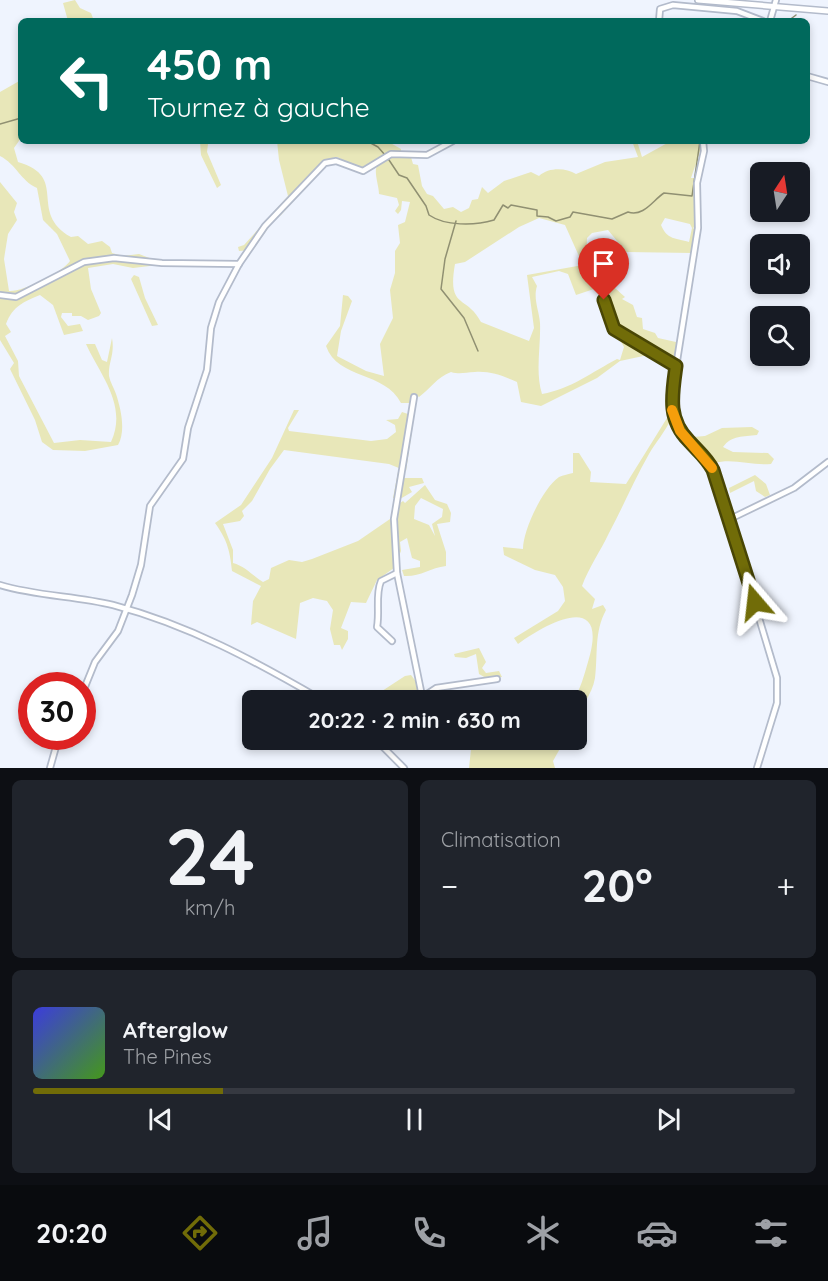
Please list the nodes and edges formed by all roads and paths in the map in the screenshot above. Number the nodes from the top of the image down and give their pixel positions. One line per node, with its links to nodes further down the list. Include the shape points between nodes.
1 (699, 0): 2 (main road)
2 (727, 3): 3 (main road); 5 (street)
3 (775, 3): 4 (main road); 8 (street)
4 (828, 11)
5 (740, 12): 6 (street, via 667,5 659,11); 7 (street)
6 (659, 18)
7 (756, 18)
8 (771, 18)
9 (810, 77): 10 (street)
10 (828, 82)
11 (447, 144): 13 (street, via 427,155 391,154 363,171 336,161 325,163 264,226)
12 (703, 144): 16 (street, via 697,183 699,228)
13 (239, 264): 14 (street, via 114,258 84,262 16,297); 22 (street, via 213,316 207,370 188,428 182,462 148,512 140,571)
14 (0, 295)
15 (604, 300): 16 (street, via 614,329)
16 (676, 366): 19 (street, via 674,419 710,464)
17 (414, 397): 20 (street, via 394,519)
18 (828, 462): 19 (street, via 795,488)
19 (730, 519): 33 (street, via 778,687 777,703)
20 (397, 573): 23 (street, via 381,581 378,589 377,627); 27 (street)
21 (0, 585): 22 (street)
22 (126, 609): 24 (street, via 114,638); 26 (street, via 216,641)
23 (392, 641)
24 (91, 672)
25 (497, 679): 28 (street)
26 (304, 690)
27 (421, 690)
28 (431, 690)
29 (55, 750): 32 (street)
30 (386, 750): 31 (street)
31 (402, 767)
32 (50, 768)
33 (757, 768)

